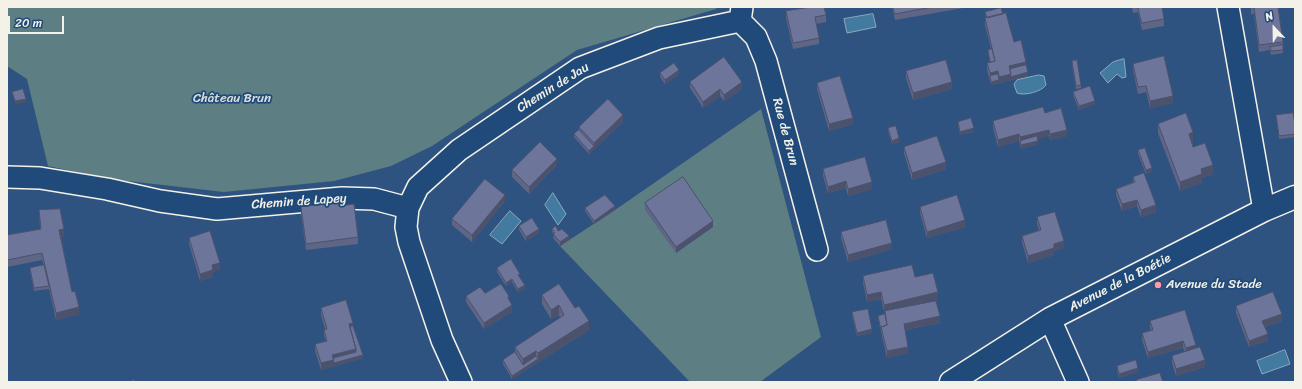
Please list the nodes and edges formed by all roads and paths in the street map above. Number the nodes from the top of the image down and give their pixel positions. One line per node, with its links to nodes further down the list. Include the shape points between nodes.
1 (1228, 7): 6 (street)
2 (741, 14): 5 (street, Chemin de Jau, via 659,38 580,68 458,150 418,187); 7 (street, Rue de Brun, via 756,37 766,61)
3 (7, 177): 5 (street, Chemin de Lapey, via 47,179 107,188 160,201 217,209 342,198 374,199)
4 (1295, 197): 6 (main road, Avenue de la Boétie)
5 (408, 208): 9 (street, via 406,227 409,242 442,340)
6 (1264, 210): 8 (main road, Avenue de la Boétie)
7 (817, 250)
8 (1050, 319): 10 (main road, Avenue de la Boétie); 11 (street)
9 (462, 382)
10 (951, 382)
11 (1078, 382)

